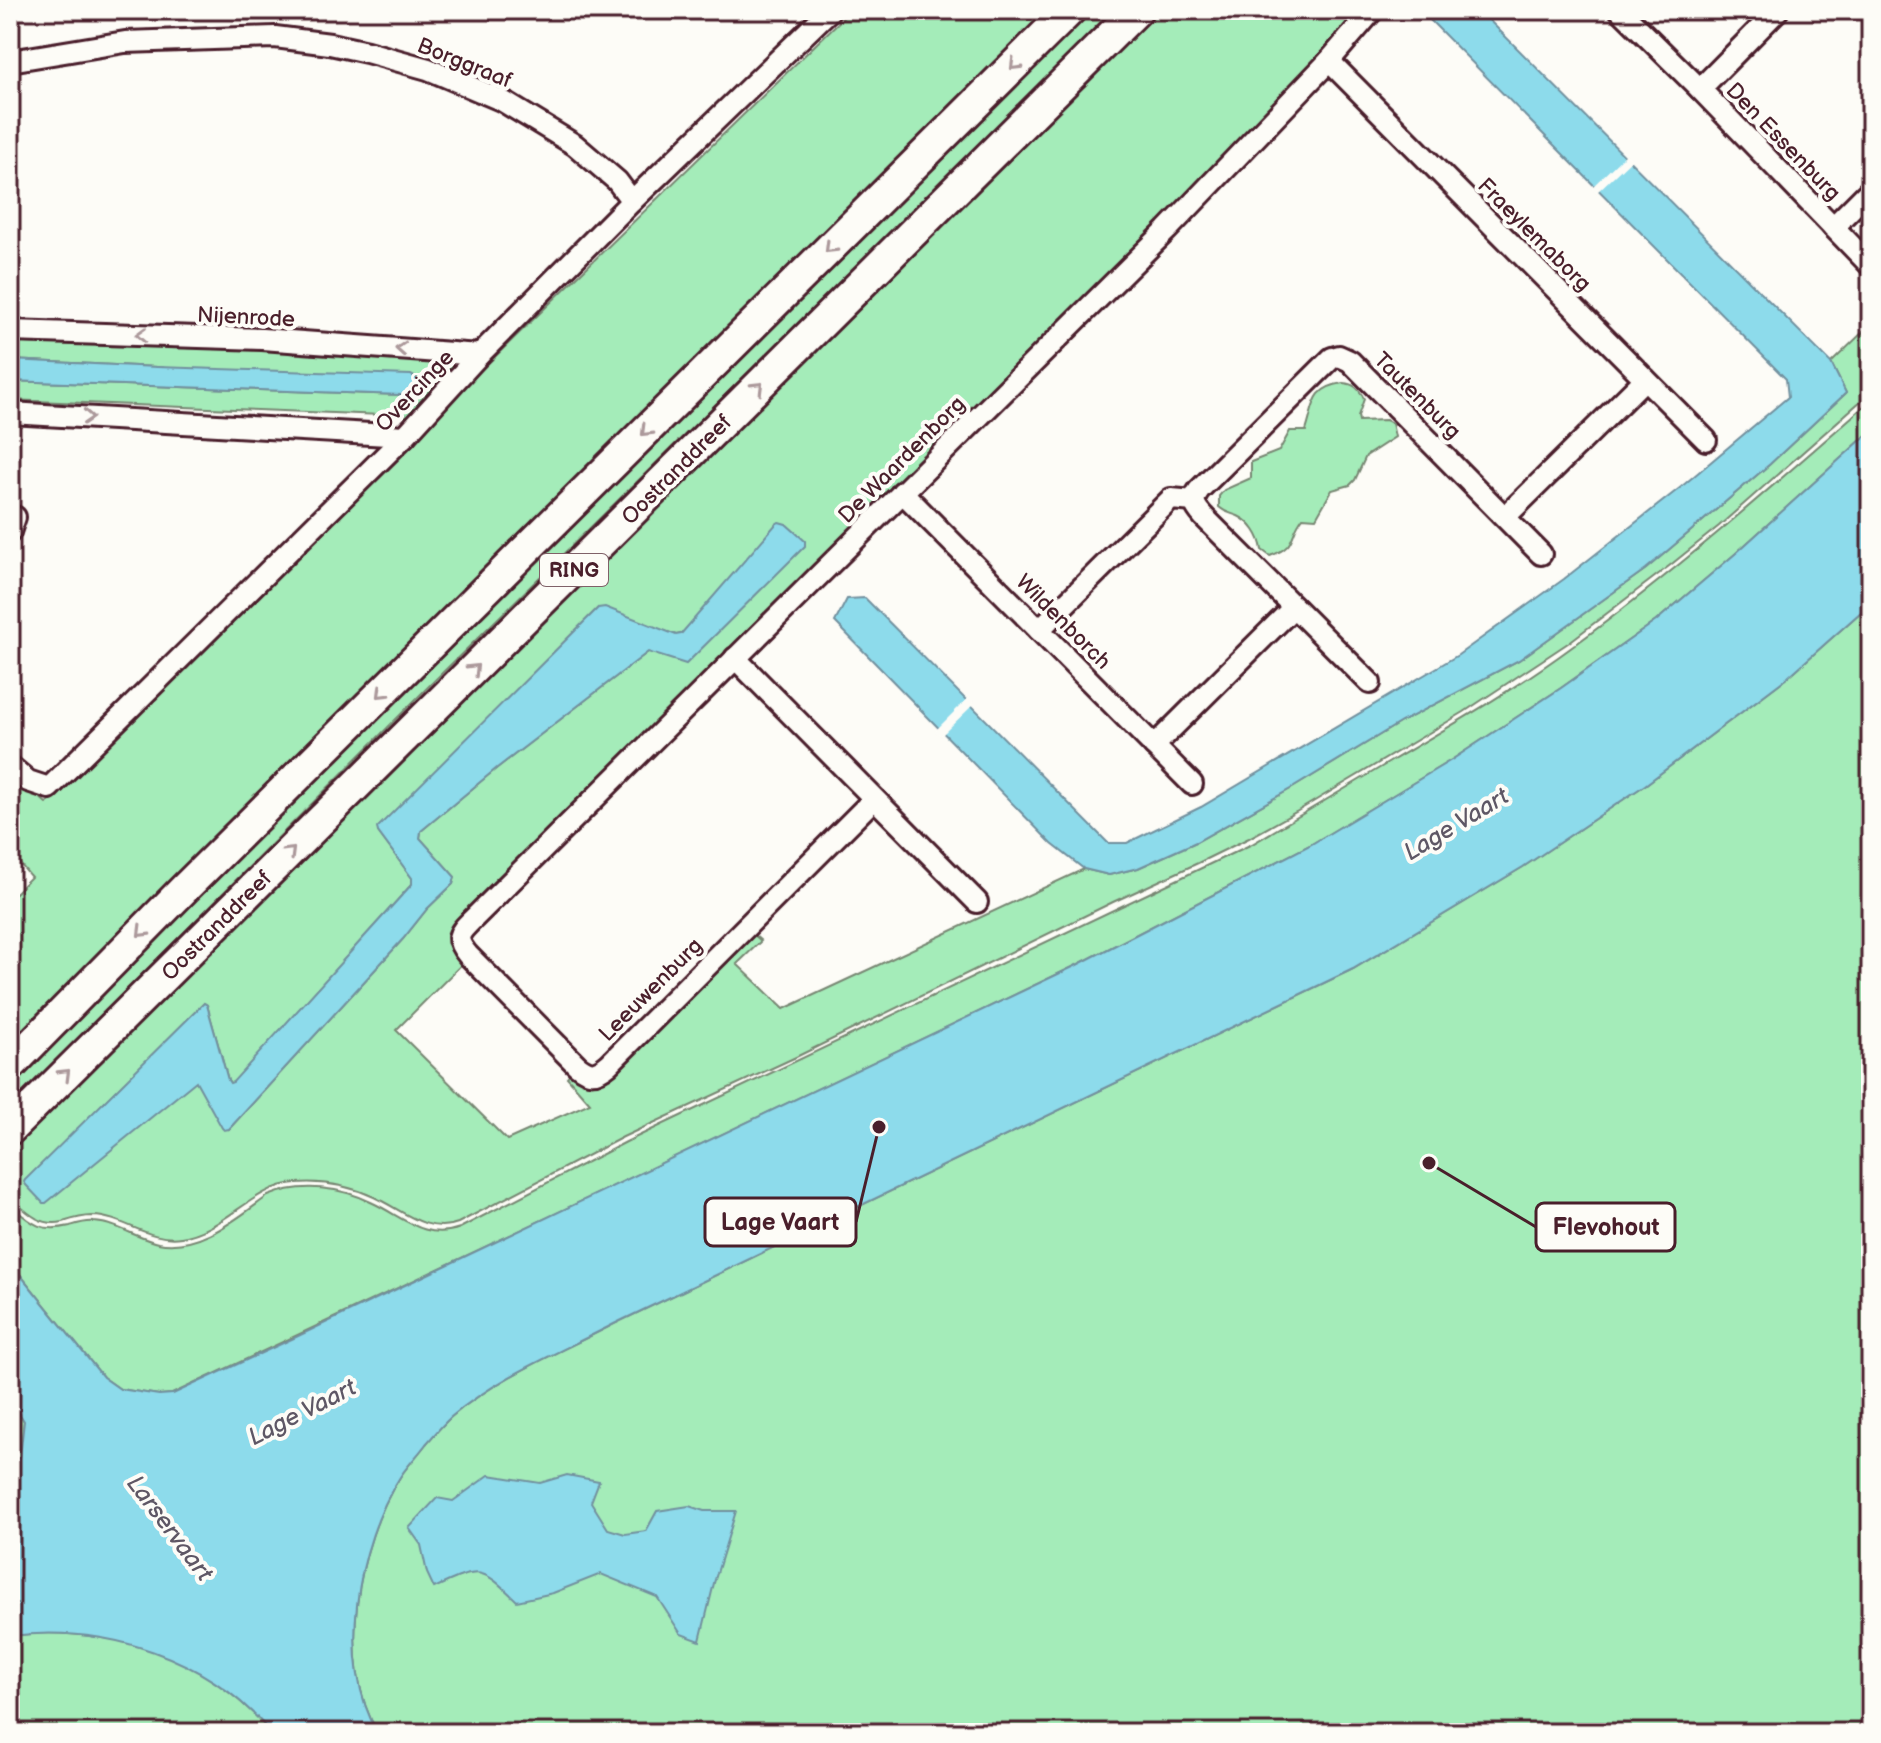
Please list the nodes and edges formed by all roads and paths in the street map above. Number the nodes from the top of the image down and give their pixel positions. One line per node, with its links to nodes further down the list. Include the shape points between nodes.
1 (830, 10): 11 (street, Overcinge)
2 (1070, 10): 36 (main road, RING, one-way to 36)
3 (1137, 10): 37 (main road, Oostranddreef / RING, one-way to 3)
4 (1373, 10): 8 (street, De Waardenborg)
5 (1620, 10): 9 (street, Den Essenburg)
6 (1778, 10): 9 (street, Den Essenburg)
7 (10, 61): 11 (street, Borggraaf, via 125,42 275,37 367,52 428,69 501,100 575,145)
8 (1329, 61): 16 (street, Fraeylemaborg); 20 (street, De Waardenborg)
9 (1700, 89): 12 (street, Den Essenburg)
10 (1871, 189): 12 (street, Den Essenburg)
11 (632, 201): 15 (street, Overcinge)
12 (1833, 227): 13 (street, Den Essenburg)
13 (1871, 266)
14 (10, 331): 15 (street, Nijenrode, one-way to 14, via 262,339)
15 (479, 355): 18 (street, Overcinge)
16 (1645, 379): 19 (street, Fraeylemaborg); 23 (street)
17 (10, 413): 18 (street, one-way to 18)
18 (405, 436): 31 (street, Overcinge, via 49,788 28,781)
19 (1706, 440)
20 (902, 492): 27 (street, Wildenborch); 28 (street, De Waardenborg)
21 (1194, 501): 23 (street, Tautenburg, via 1227,461 1339,356 1348,359); 26 (street); 27 (street, via 1171,499)
22 (10, 516): 24 (street, via 15,517)
23 (1505, 517): 25 (street, Tautenburg)
24 (10, 532)
25 (1541, 554)
26 (1294, 607): 29 (street); 30 (street)
27 (1039, 630): 30 (street, Wildenborch)
28 (735, 658): 33 (street); 35 (street, De Waardenborg)
29 (1370, 683)
30 (1154, 746): 32 (street, Wildenborch)
31 (10, 766)
32 (1192, 784)
33 (874, 799): 34 (street); 35 (street, Leeuwenburg, via 594,1074 577,1065 468,955)
34 (977, 902)
35 (459, 938)
36 (10, 1066)
37 (10, 1129)

